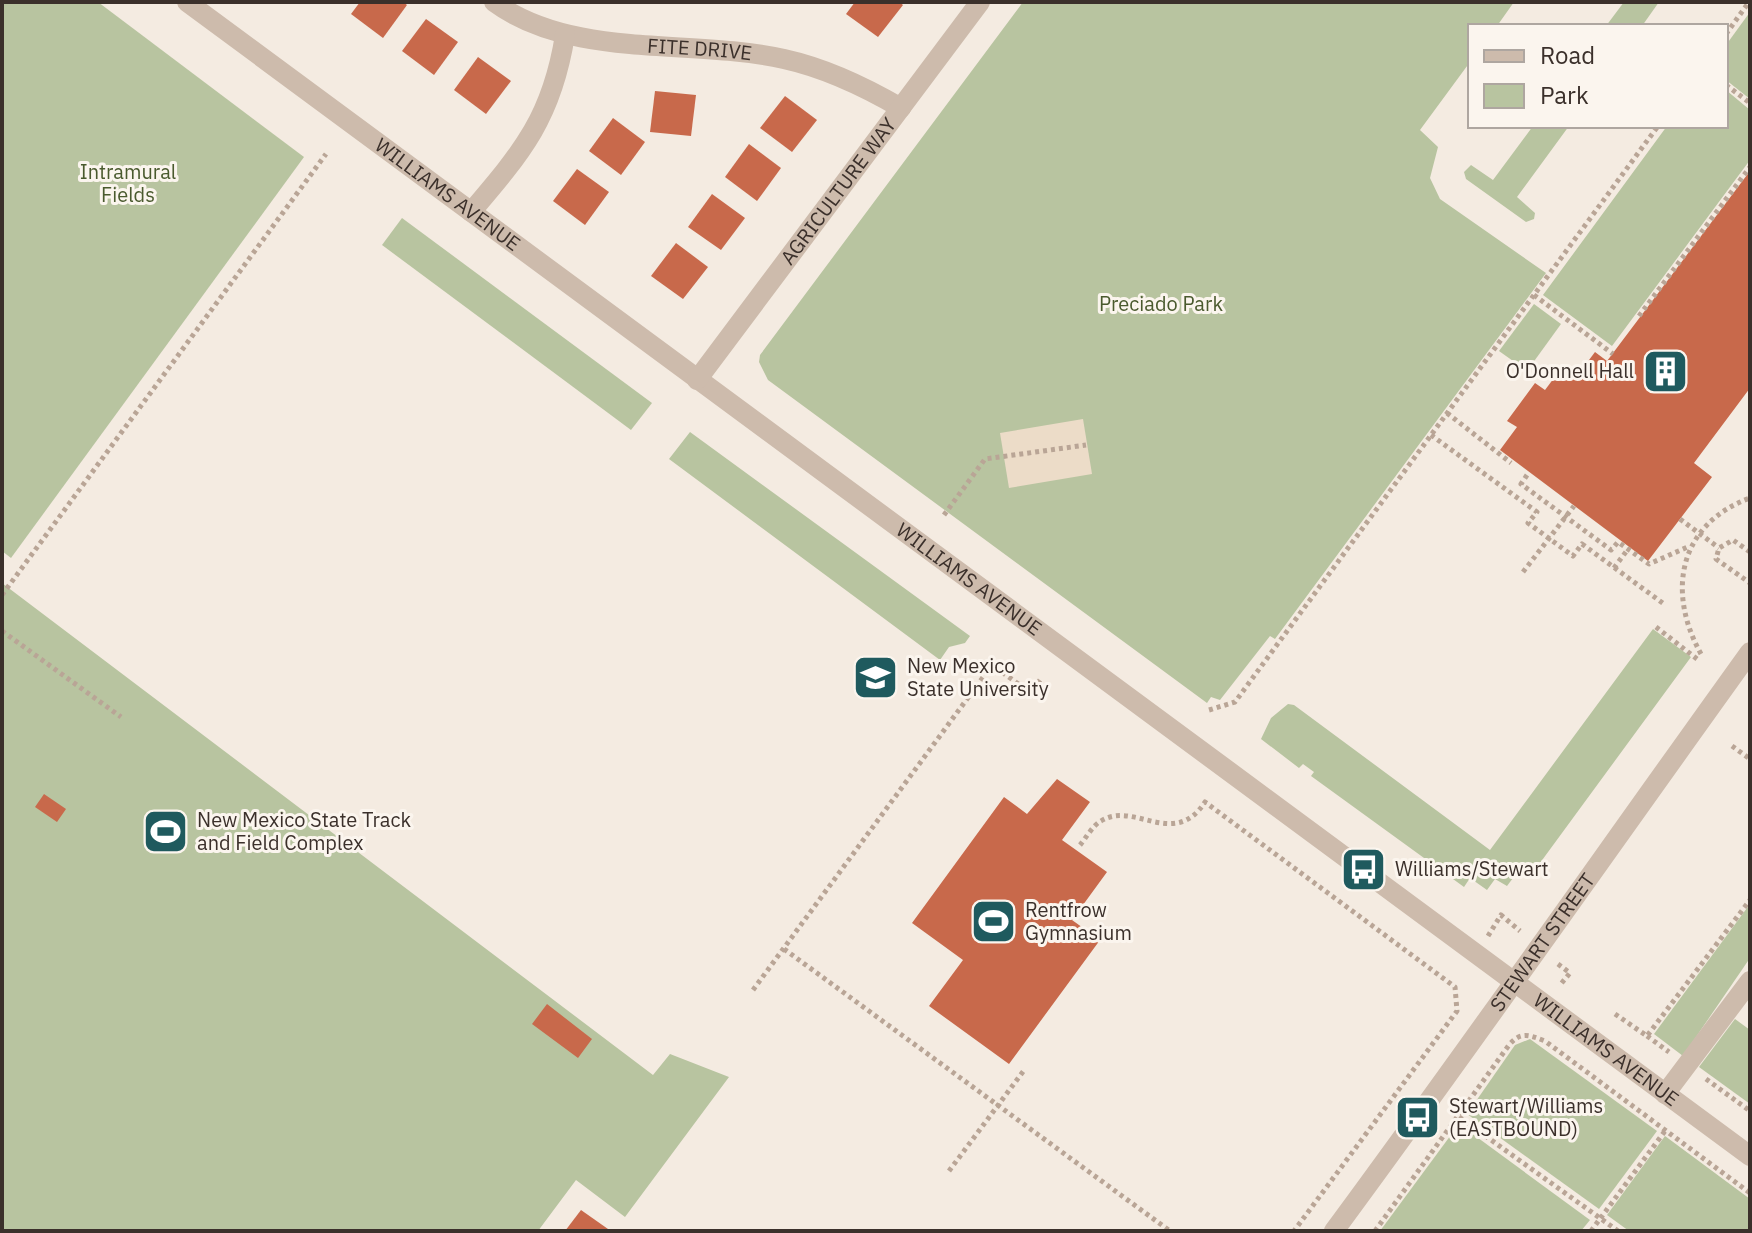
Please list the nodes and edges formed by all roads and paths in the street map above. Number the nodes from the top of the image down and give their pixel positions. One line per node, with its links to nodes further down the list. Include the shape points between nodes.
1 (187, 2): 13 (street, WILLIAMS AVENUE)
2 (494, 2): 6 (street, FITE DRIVE)
3 (980, 2): 9 (street, AGRICULTURE WAY)
4 (1749, 2): 5 (path)
5 (1728, 31)
6 (565, 35): 9 (street, FITE DRIVE, via 783,58 867,88); 13 (street, via 546,112)
7 (1728, 86): 8 (path)
8 (1750, 103)
9 (901, 108): 17 (street, AGRICULTURE WAY)
10 (1657, 128): 14 (path)
11 (326, 154): 37 (path)
12 (1750, 167): 15 (path)
13 (471, 212): 17 (street, WILLIAMS AVENUE)
14 (1534, 295): 16 (path); 18 (path)
15 (1639, 316)
16 (1613, 354)
17 (697, 380): 50 (street, WILLIAMS AVENUE)
18 (1447, 413): 19 (path); 21 (path)
19 (1431, 435): 29 (path, via 1537,512 1528,523); 43 (path, via 1235,702)
20 (1086, 445): 25 (path, via 985,459)
21 (1511, 463)
22 (1527, 475): 26 (path, via 1521,484)
23 (1750, 498): 28 (path, via 1721,510)
24 (1574, 506): 26 (path)
25 (944, 515)
26 (1565, 517): 29 (path); 32 (path, via 1611,550 1618,542)
27 (1680, 519): 28 (path)
28 (1699, 533): 30 (path); 31 (path)
29 (1549, 539): 34 (path, via 1573,556 1582,544); 35 (path)
30 (1690, 546): 32 (path, via 1649,564); 39 (path, via 1684,561 1683,600 1699,656)
31 (1719, 548): 33 (path, via 1733,540); 36 (path, via 1716,559)
32 (1628, 549): 34 (path)
33 (1750, 552)
34 (1614, 568): 38 (path)
35 (1523, 572)
36 (1750, 583)
37 (2, 595)
38 (1664, 604)
39 (1656, 627)
40 (2, 631): 44 (path)
41 (1750, 652): 50 (street, STEWART STREET)
42 (1040, 680): 49 (path, via 1031,693 992,665)
43 (1209, 710)
44 (121, 717)
45 (1732, 746): 46 (path)
46 (1750, 759)
47 (1080, 845): 64 (path, via 1100,821 1114,817 1185,823 1205,802 1455,987 1457,1011)
48 (1750, 900): 53 (path, via 1647,1036)
49 (784, 949): 52 (path); 56 (path)
50 (1515, 981): 55 (street, WILLIAMS AVENUE); 65 (street, STEWART STREET)
51 (1750, 981): 55 (street)
52 (753, 990)
53 (1615, 1014)
54 (1025, 1069): 56 (path)
55 (1665, 1094): 59 (street, WILLIAMS AVENUE)
56 (998, 1105): 60 (path); 63 (path)
57 (1459, 1117): 58 (path, via 1509,1045 1526,1034 1545,1041); 62 (path); 66 (path)
58 (1665, 1131): 61 (path); 62 (path)
59 (1750, 1156)
60 (949, 1171)
61 (1750, 1193)
62 (1600, 1218): 67 (path); 68 (path)
63 (1168, 1230)
64 (1294, 1231)
65 (1334, 1231)
66 (1375, 1231)
67 (1591, 1231)
68 (1618, 1231)

